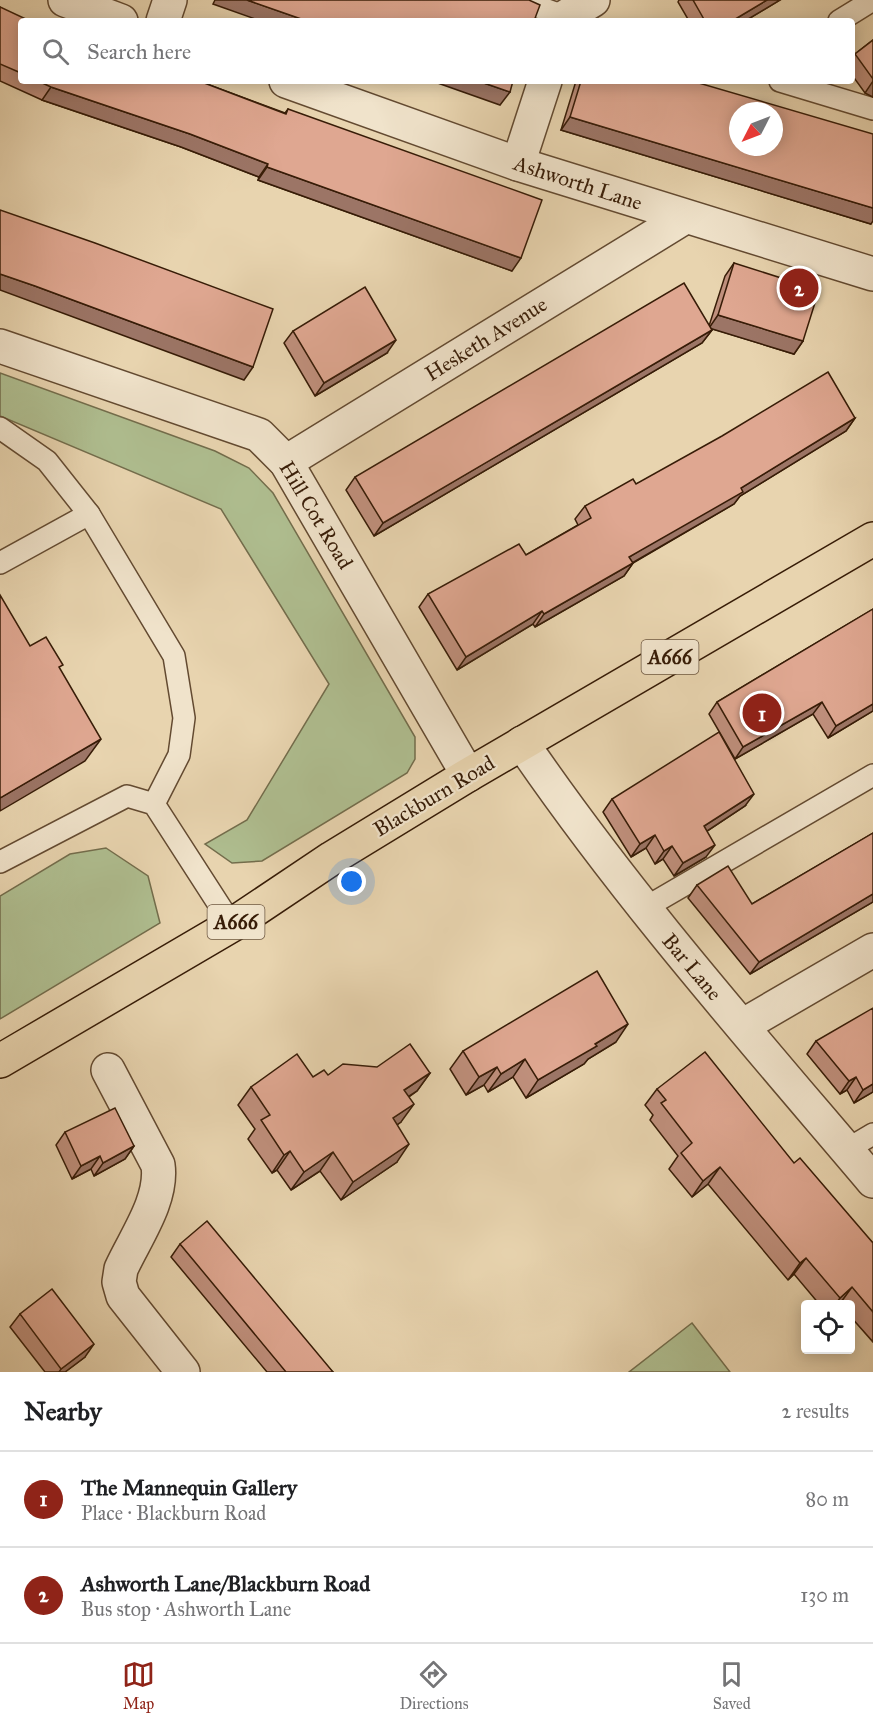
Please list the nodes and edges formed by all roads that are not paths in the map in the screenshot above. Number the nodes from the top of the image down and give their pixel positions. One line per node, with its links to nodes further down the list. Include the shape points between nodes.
1 (65, 0): 6 (street)
2 (170, 0): 7 (street)
3 (519, 0): 8 (lane)
4 (593, 0): 9 (street)
5 (873, 0): 10 (lane)
6 (113, 18)
7 (164, 18)
8 (564, 18)
9 (571, 18)
10 (844, 18)
11 (294, 84): 15 (street, Ashworth Lane)
12 (543, 84): 15 (street)
13 (790, 84): 14 (lane)
14 (873, 109)
15 (518, 164): 16 (street, Ashworth Lane)
16 (685, 217): 17 (street, Ashworth Lane); 20 (street, Hesketh Avenue)
17 (873, 274)
18 (0, 346): 20 (street, Hill Cot Road, via 259,435)
19 (0, 428): 21 (lane, via 47,461)
20 (286, 462): 25 (street, Hill Cot Road)
21 (89, 514): 23 (lane); 27 (lane, via 174,656 184,718 180,755)
22 (873, 538): 24 (highway, Blackburn Road / A666)
23 (0, 563)
24 (522, 742): 25 (highway, Blackburn Road / A666); 29 (street, Bar Lane)
25 (468, 775): 30 (highway, Blackburn Road / A666)
26 (873, 775): 29 (lane)
27 (154, 804): 28 (lane, via 127,795); 30 (lane)
28 (0, 862)
29 (643, 909): 32 (street, Bar Lane)
30 (232, 925): 33 (highway, Blackburn Road / A666)
31 (873, 950): 32 (street)
32 (742, 1026): 35 (street, Bar Lane)
33 (0, 1061)
34 (108, 1070): 37 (street, via 158,1165 160,1179 119,1282 123,1296)
35 (860, 1142): 36 (street, Bar Lane)
36 (873, 1181)
37 (177, 1370)

